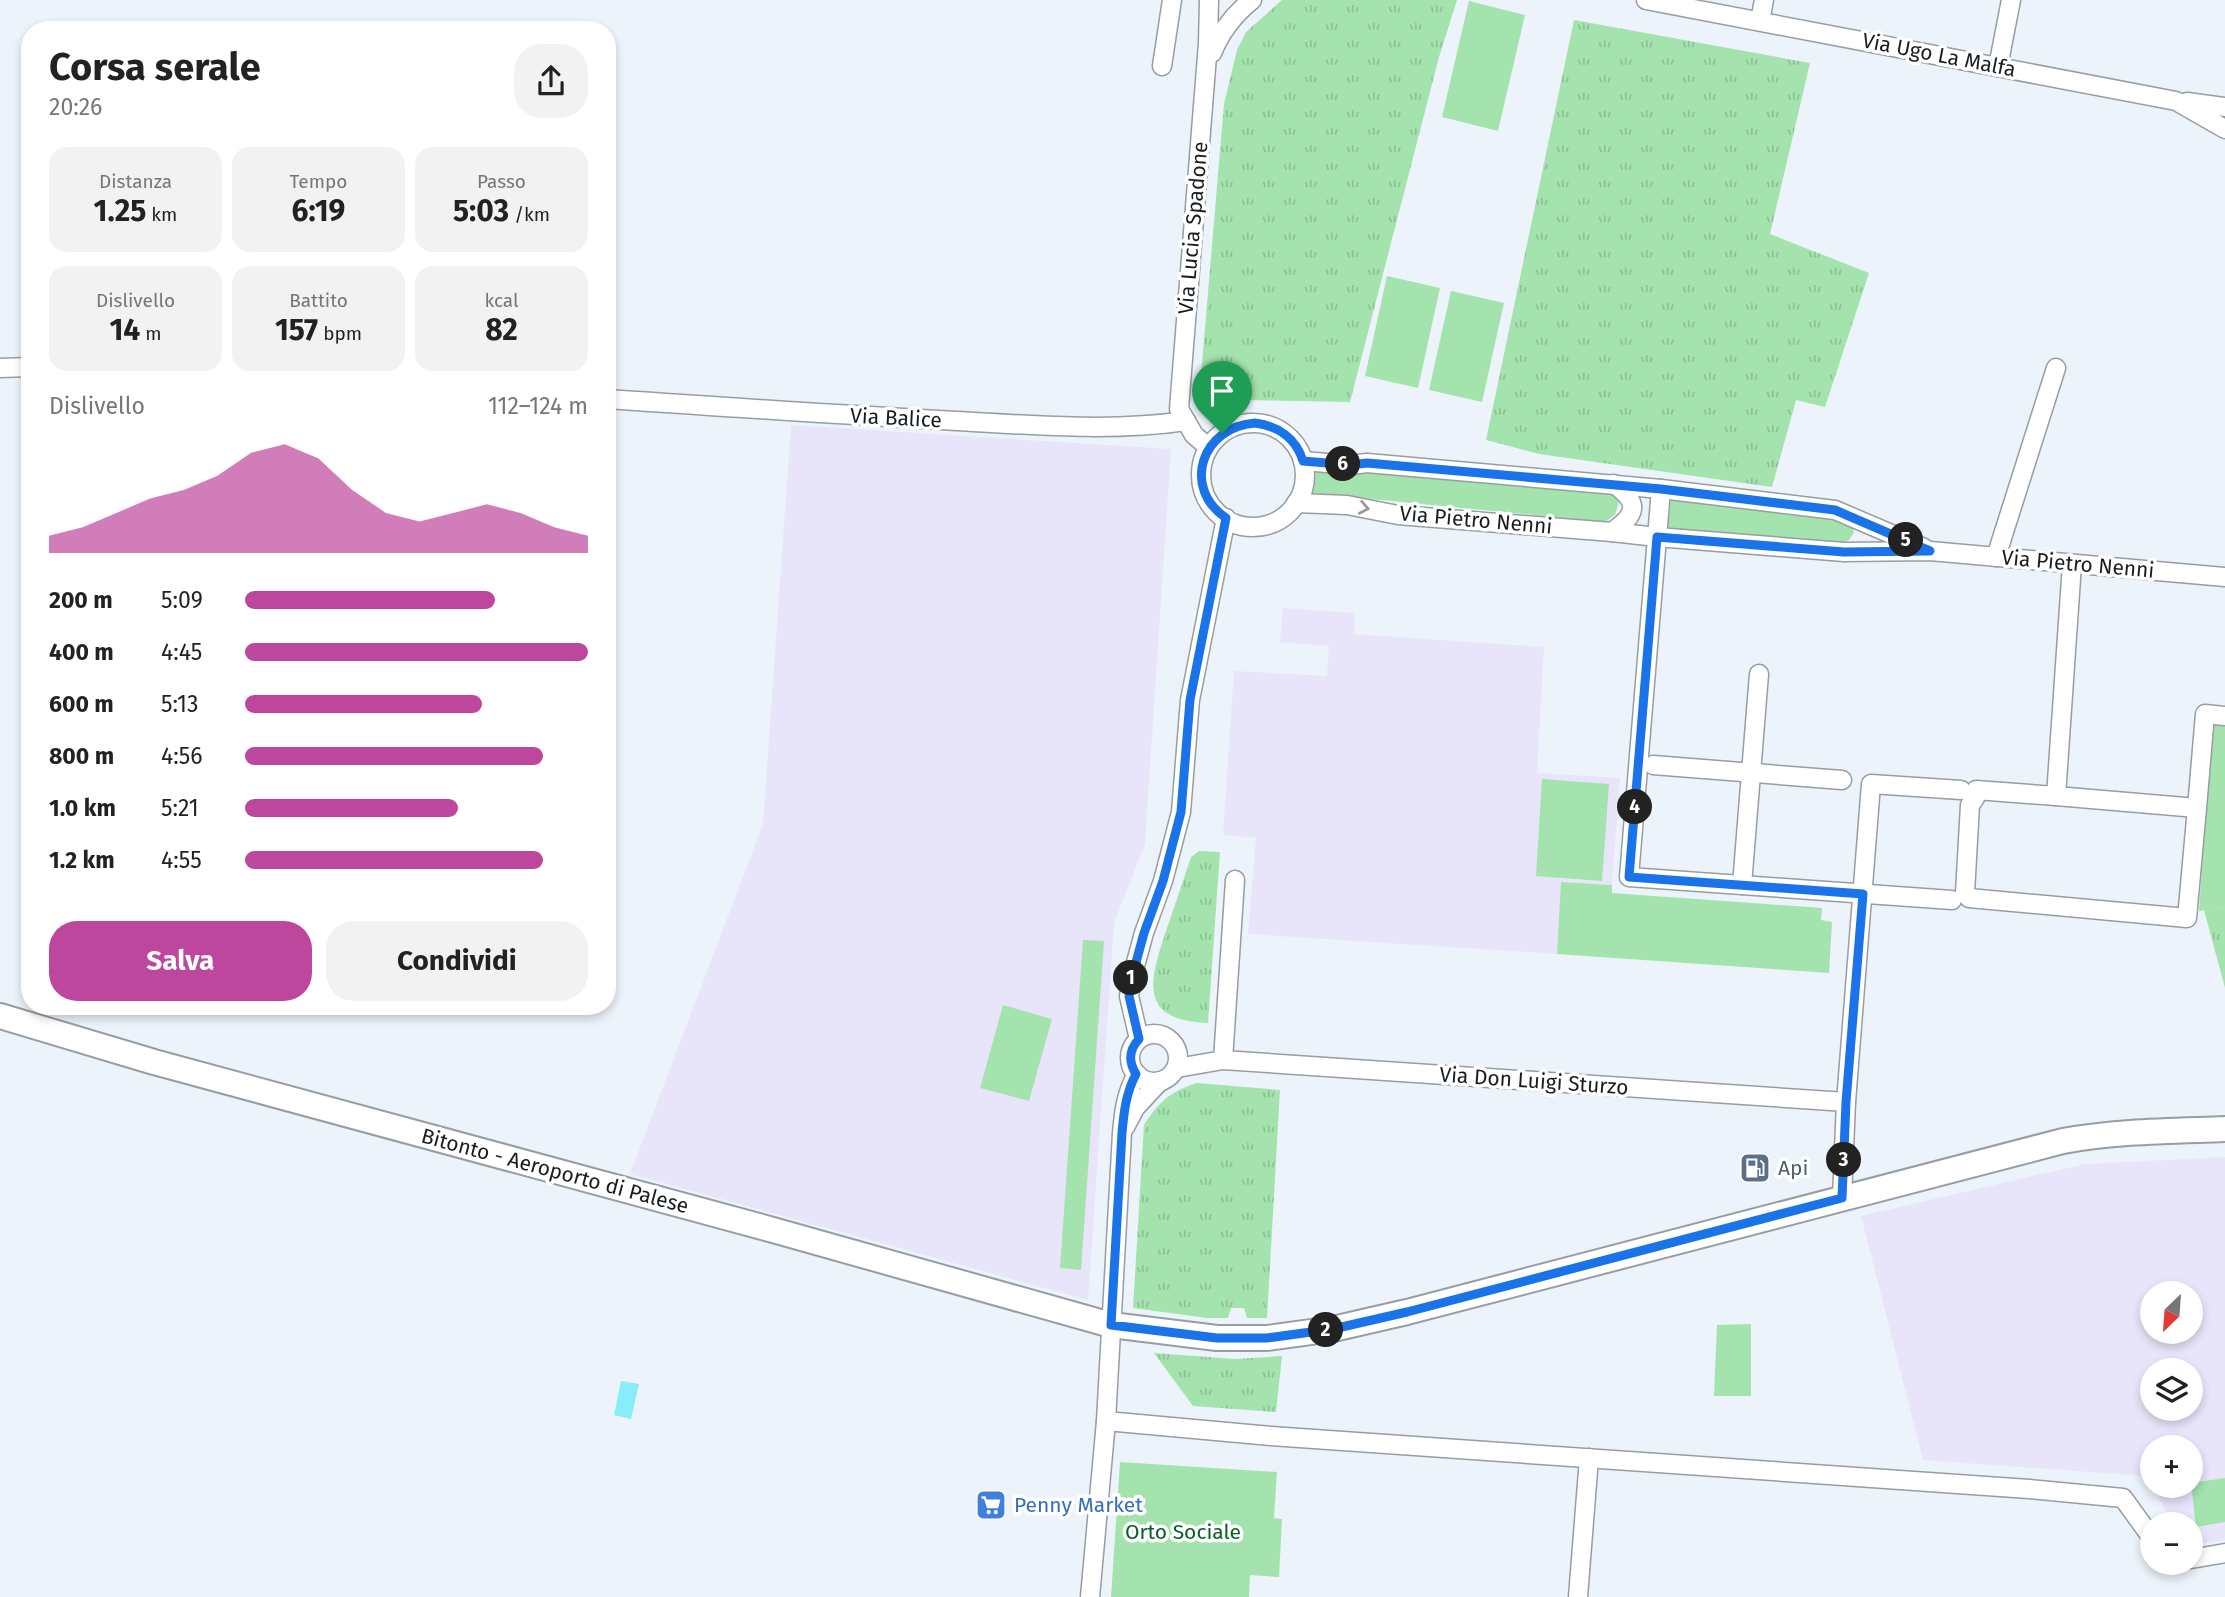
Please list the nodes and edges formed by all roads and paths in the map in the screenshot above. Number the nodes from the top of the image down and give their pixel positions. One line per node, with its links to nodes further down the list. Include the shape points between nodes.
1 (1172, 0): 8 (street)
2 (1209, 0): 9 (street, Via Lucia Spadone)
3 (1252, 0): 9 (street, via 1219,36)
4 (1646, 0): 7 (street, Via Ugo La Malfa)
5 (1764, 0): 7 (street)
6 (2011, 0): 10 (street)
7 (1760, 21): 10 (street, Via Ugo La Malfa)
8 (1162, 66)
9 (1206, 66): 18 (street, Via Lucia Spadone, via 1179,409)
10 (1998, 66): 11 (street, Via Ugo La Malfa)
11 (2176, 101): 12 (street); 13 (street, Via Ugo La Malfa)
12 (2225, 107)
13 (2225, 129)
14 (21, 367): 15 (street)
15 (0, 368)
16 (2056, 368): 28 (street)
17 (616, 400): 18 (street, Via Balice, via 1017,424)
18 (1186, 421): 19 (street)
19 (1208, 446)
20 (1303, 461): 21 (street, Via Pietro Nenni); 23 (street, via 1305,477); 24 (street, via 1287,435 1267,425 1244,424 1222,433 1208,451 1202,473 1206,495)
21 (1614, 484): 22 (street, Via Pietro Nenni); 25 (street, via 1628,494 1632,511)
22 (1661, 489): 26 (street); 27 (street, Via Pietro Nenni, via 1835,510)
23 (1296, 503): 24 (street, via 1284,516 1263,526); 25 (street, Via Pietro Nenni, one-way to 25)
24 (1226, 518): 43 (street, via 1190,700 1181,812)
25 (1612, 532): 26 (street, Via Pietro Nenni)
26 (1657, 537): 27 (street, Via Pietro Nenni, via 1844,552); 40 (street, via 1629,877)
27 (1930, 551): 28 (street, Via Pietro Nenni)
28 (1996, 557): 29 (street, Via Pietro Nenni)
29 (2072, 564): 30 (street, Via Pietro Nenni); 37 (street)
30 (2225, 577)
31 (1759, 674): 34 (street)
32 (2225, 716): 38 (street, via 2205,715)
33 (1653, 765): 34 (street)
34 (1751, 773): 35 (street); 40 (street)
35 (1856, 782): 36 (street); 41 (street)
36 (1968, 790): 37 (street); 38 (street, via 1975,798 1970,805 1965,894 1975,900 2187,918)
37 (2056, 796): 38 (street)
38 (2197, 808)
39 (1235, 880): 47 (street)
40 (1742, 885): 41 (street)
41 (1863, 894): 42 (street); 51 (street)
42 (1952, 900)
43 (1129, 996): 45 (street); 46 (street)
44 (0, 1016): 55 (main road, Bitonto - Aeroporto di Palese)
45 (1139, 1039): 46 (street, via 1150,1034); 49 (street, via 1130,1060)
46 (1168, 1039): 47 (street); 48 (street, via 1179,1059)
47 (1223, 1060): 48 (street); 51 (street, Via Don Luigi Sturzo)
48 (1177, 1068): 50 (street)
49 (1136, 1074): 50 (street); 53 (street, via 1124,1104)
50 (1160, 1081): 53 (street, via 1135,1108)
51 (1846, 1102): 54 (street)
52 (2225, 1129): 54 (main road, Bitonto - Aeroporto di Palese, via 2063,1140)
53 (1122, 1133): 55 (street)
54 (1842, 1198): 55 (main road, Bitonto - Aeroporto di Palese, via 1333,1329 1267,1338 1217,1338)
55 (1111, 1325): 56 (street)
56 (1106, 1422): 57 (street); 61 (street)
57 (1589, 1458): 58 (street, via 2123,1498); 62 (street)
58 (2140, 1521)
59 (2225, 1553): 60 (street)
60 (2203, 1557)
61 (1090, 1597)
62 (1578, 1597)

